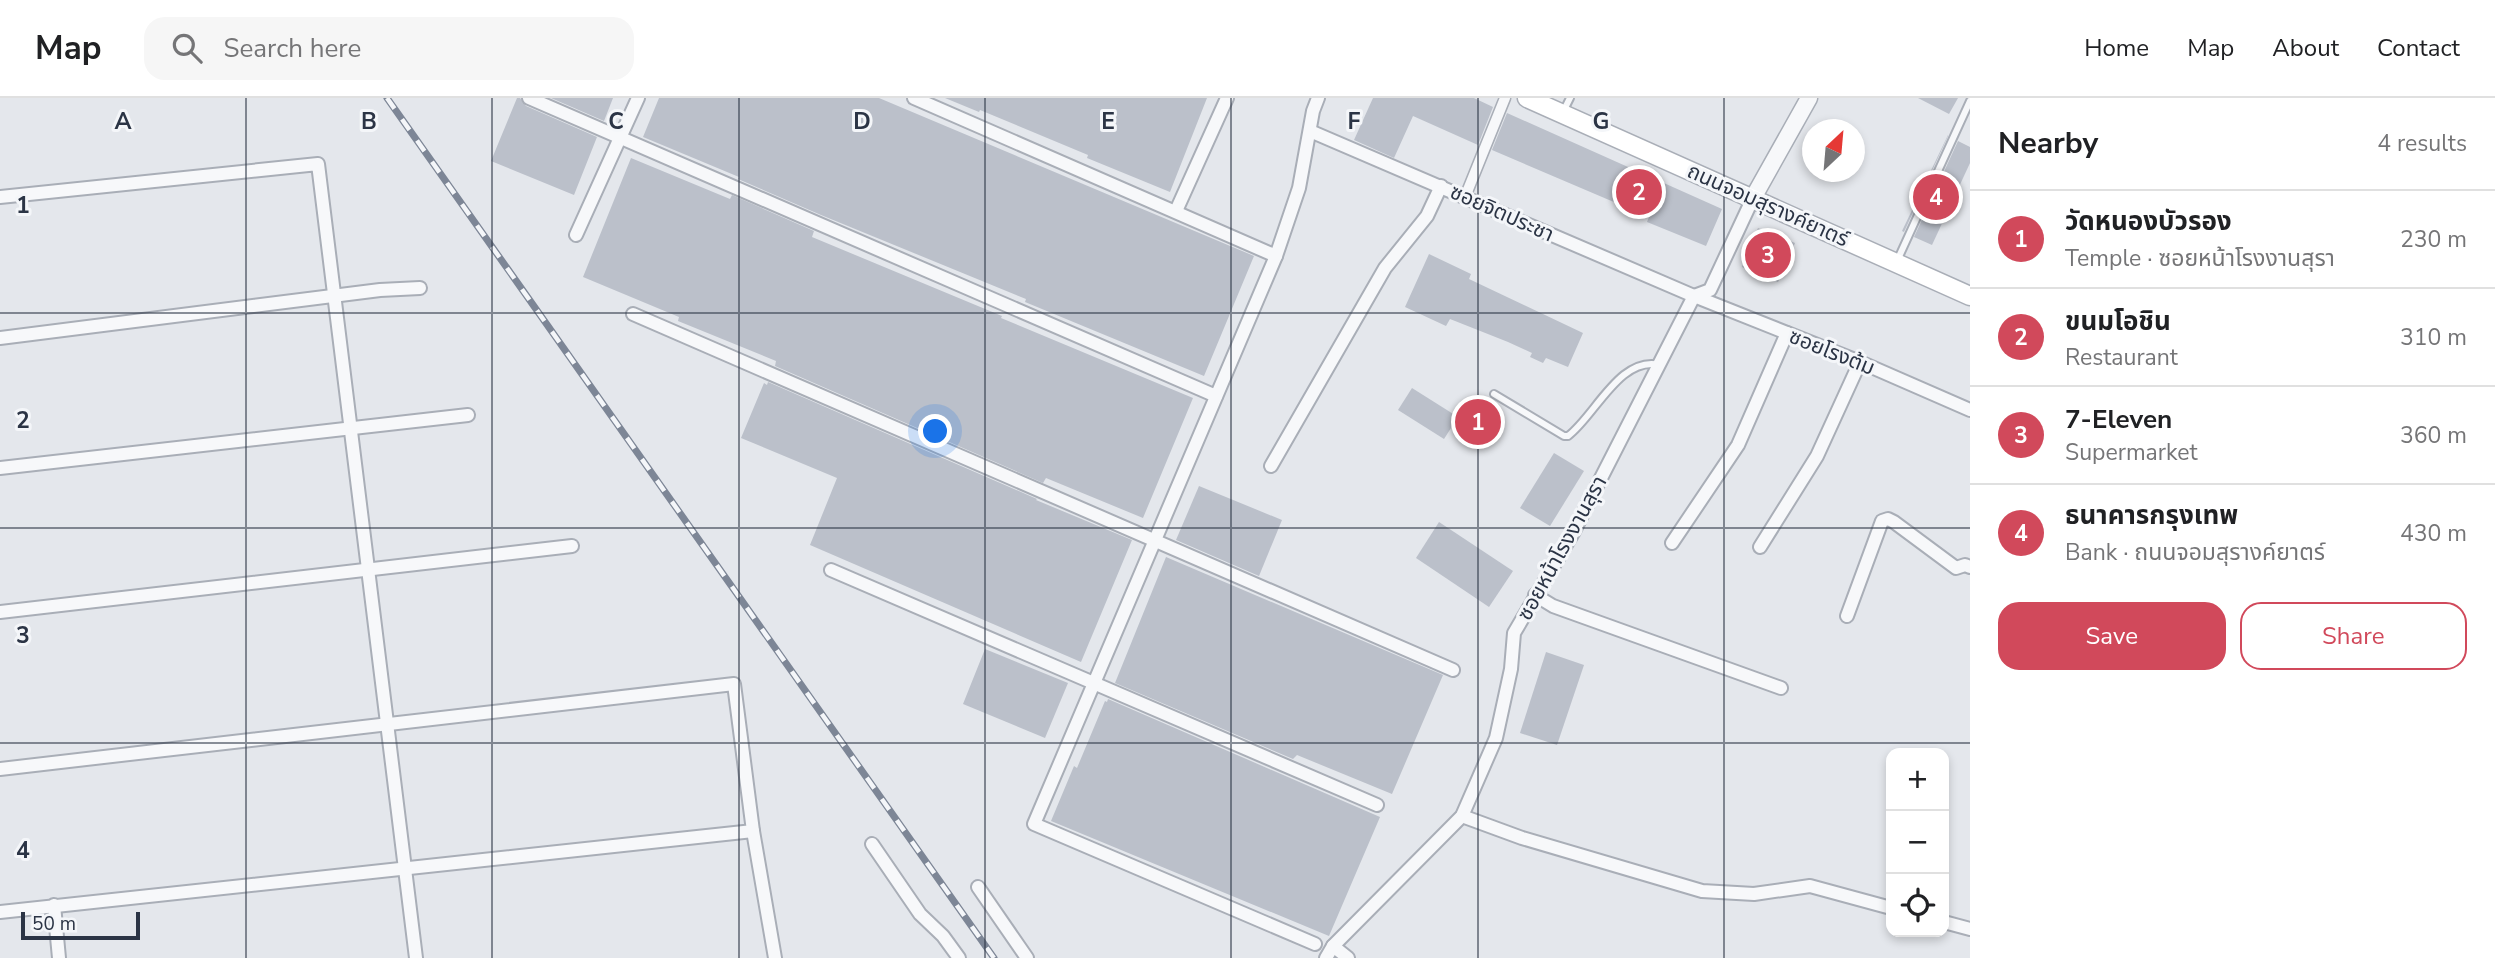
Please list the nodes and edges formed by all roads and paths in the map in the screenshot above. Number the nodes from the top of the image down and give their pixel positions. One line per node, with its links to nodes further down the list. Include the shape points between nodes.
1 (529, 98): 12 (street)
2 (638, 98): 12 (street)
3 (914, 98): 17 (street)
4 (1227, 98): 17 (street)
5 (1318, 98): 11 (street)
6 (1505, 98): 15 (street)
7 (1527, 98): 10 (main road, ถนนจอมสุรางค์ยาตร์)
8 (1809, 98): 16 (street)
9 (1970, 101): 20 (lane)
10 (1566, 106): 16 (main road, ถนนจอมสุรางค์ยาตร์)
11 (1310, 131): 13 (street, ซอยจิตประชา); 19 (street, via 1299,188)
12 (621, 139): 18 (street); 31 (street)
13 (1441, 186): 15 (street, ซอยจิตประชา); 35 (street, via 1427,216 1385,268)
14 (0, 197): 23 (street, via 318,164)
15 (1465, 197): 24 (street, ซอยจิตประชา)
16 (1753, 198): 20 (main road, ถนนจอมสุรางค์ยาตร์); 24 (street, ซอยหน้าโรงงานสุรา, via 1710,290)
17 (1176, 211): 19 (street)
18 (576, 235)
19 (1276, 256): 31 (street)
20 (1896, 262): 22 (main road, ถนนจอมสุรางค์ยาตร์)
21 (420, 288): 23 (street)
22 (1969, 292)
23 (335, 296): 27 (street); 34 (street)
24 (1694, 296): 26 (street, ซอยโรงต้ม); 29 (street, ซอยหน้าโรงงานสุรา)
25 (633, 314): 37 (street)
26 (1787, 333): 28 (street, ซอยโรงต้ม); 38 (street, via 1738,445)
27 (0, 338)
28 (1860, 362): 32 (street, ซอยโรงต้ม); 40 (street, via 1817,456)
29 (1660, 365): 30 (lane, via 1639,366 1621,376 1568,436); 44 (street, ซอยหน้าโรงงานสุรา)
30 (1494, 394)
31 (1216, 396): 37 (street)
32 (1970, 410)
33 (468, 415): 34 (street)
34 (351, 429): 36 (street); 42 (street)
35 (1271, 466)
36 (0, 468)
37 (1156, 540): 47 (street); 48 (street)
38 (1672, 543)
39 (572, 546): 42 (street)
40 (1760, 547)
41 (1970, 567): 46 (street, via 1956,568 1894,522 1882,521)
42 (368, 570): 45 (street); 50 (street)
43 (831, 570): 48 (street)
44 (1535, 596): 49 (street); 53 (street, ซอยหน้าโรงงานสุรา, via 1514,633 1496,738)
45 (0, 612)
46 (1847, 616)
47 (1453, 670)
48 (1095, 683): 52 (street); 63 (street, via 1034,824)
49 (1781, 688)
50 (387, 724): 51 (street); 54 (street, via 734,684); 56 (street)
51 (0, 769)
52 (1377, 805)
53 (1462, 816): 59 (street, via 1702,891 1754,894 1810,886); 64 (street, ซอยหน้าโรงงานสุรา)
54 (753, 831): 56 (street); 67 (street)
55 (872, 844): 68 (street, via 920,914)
56 (406, 867): 58 (street); 66 (street)
57 (978, 887): 69 (street)
58 (54, 905): 60 (street); 65 (street)
59 (1886, 907)
60 (0, 912)
61 (1949, 923): 62 (street)
62 (1970, 929)
63 (1315, 944)
64 (1333, 946): 70 (street, ซอยหน้าโรงงานสุรา); 71 (street)
65 (59, 958)
66 (416, 958)
67 (775, 958)
68 (959, 958)
69 (1027, 958)
70 (1326, 958)
71 (1348, 958)

